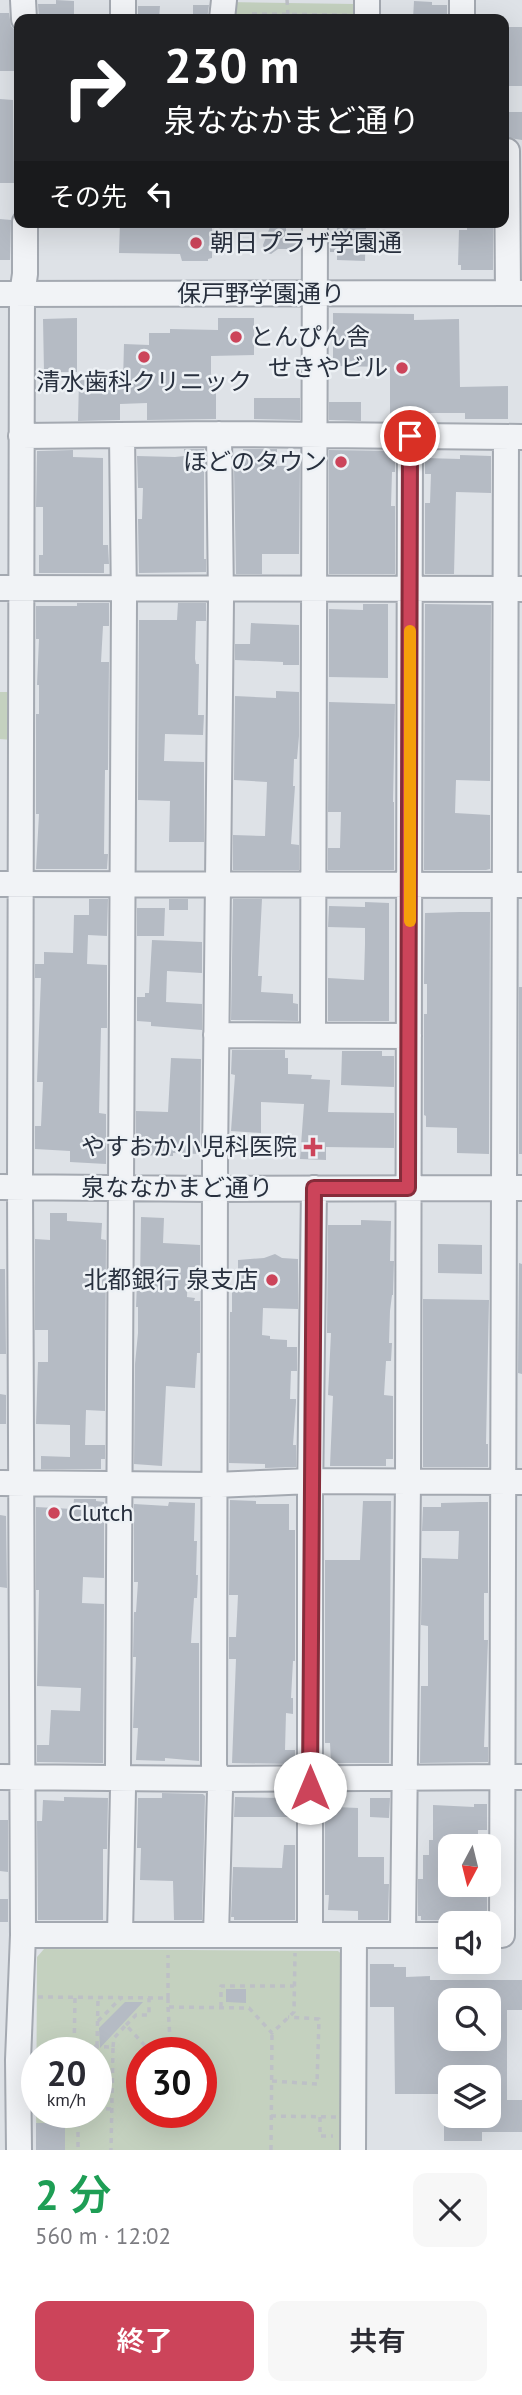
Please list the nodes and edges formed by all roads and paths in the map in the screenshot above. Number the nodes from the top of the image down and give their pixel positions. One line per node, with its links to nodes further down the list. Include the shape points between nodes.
1 (511, 151): 5 (street)
2 (25, 228): 6 (street, via 25,274)
3 (315, 228): 4 (street)
4 (316, 293): 5 (street, 保戸野学園通り); 6 (street, 保戸野学園通り); 9 (street)
5 (515, 293)
6 (11, 294): 10 (street)
7 (219, 434): 8 (street); 9 (street); 14 (street)
8 (122, 435): 10 (street); 13 (street)
9 (315, 435): 11 (street); 16 (street)
10 (21, 436): 15 (street)
11 (410, 436): 12 (street); 18 (street)
12 (514, 437): 17 (street)
13 (124, 587): 14 (street); 15 (street); 20 (street)
14 (221, 587): 16 (street); 23 (street)
15 (11, 588): 19 (street)
16 (315, 589): 18 (street); 21 (street)
17 (514, 589): 18 (street); 22 (street)
18 (410, 590): 24 (street)
19 (10, 884): 20 (street); 28 (street)
20 (122, 884): 23 (street); 29 (street)
21 (313, 884): 23 (street); 24 (street); 26 (street)
22 (513, 884): 24 (street); 32 (street)
23 (219, 885): 25 (street)
24 (410, 885): 27 (street)
25 (216, 1035): 26 (street); 33 (street)
26 (313, 1035): 27 (street)
27 (409, 1036): 31 (street)
28 (10, 1187): 29 (street, 泉ななかまど通り); 37 (street)
29 (120, 1188): 33 (street, 泉ななかまど通り); 38 (street)
30 (314, 1188): 31 (street, 泉ななかまど通り); 33 (street, 泉ななかまど通り); 34 (street)
31 (408, 1188): 32 (street, 泉ななかまど通り); 35 (street)
32 (513, 1188): 36 (street)
33 (215, 1189): 39 (street)
34 (311, 1481): 35 (street); 39 (street); 41 (street)
35 (408, 1481): 36 (street); 42 (street)
36 (513, 1482): 43 (street)
37 (11, 1483): 38 (street); 40 (street)
38 (119, 1483): 39 (street); 44 (street, via 118,1767)
39 (215, 1485): 45 (street, via 214,1768)
40 (12, 1777): 44 (street); 48 (street)
41 (311, 1777): 42 (street); 45 (street); 53 (street)
42 (406, 1777): 43 (street); 47 (street)
43 (512, 1777): 52 (street)
44 (122, 1778): 45 (street); 46 (street)
45 (220, 1779): 49 (street)
46 (120, 1934): 48 (street); 49 (street)
47 (403, 1934): 50 (street); 51 (street)
48 (23, 1935): 73 (street)
49 (216, 1935): 53 (street)
50 (354, 1935): 53 (street); 80 (street)
51 (438, 1935)
52 (504, 1935)
53 (303, 1939): 55 (path)
54 (169, 1943): 61 (path)
55 (294, 1986): 63 (path, via 221,1986); 64 (path, via 294,2012)
56 (30, 1997): 57 (path)
57 (75, 1998): 58 (path); 68 (path)
58 (98, 1998): 59 (path); 65 (path)
59 (121, 1998): 60 (path); 65 (path)
60 (149, 1998): 61 (path); 66 (path, via 149,2015 135,2015)
61 (168, 1998): 62 (path)
62 (168, 2007): 63 (path); 71 (path)
63 (221, 2007): 67 (path, via 249,2008)
64 (288, 2017): 67 (path); 75 (path, via 319,2019 317,2084)
65 (98, 2021): 69 (path)
66 (126, 2025): 70 (path); 72 (path, via 114,2038)
67 (272, 2033): 75 (path)
68 (74, 2037)
69 (97, 2037)
70 (137, 2037)
71 (170, 2037)
72 (113, 2047): 74 (path)
73 (9, 2076): 81 (street)
74 (112, 2078)
75 (272, 2081): 76 (path)
76 (271, 2116): 77 (path); 84 (path)
77 (320, 2116): 80 (path); 80 (path, via 320,2136)
78 (78, 2128): 82 (path)
79 (111, 2128): 83 (path)
80 (353, 2134)
81 (19, 2150)
82 (78, 2150)
83 (111, 2150)
84 (271, 2150)

